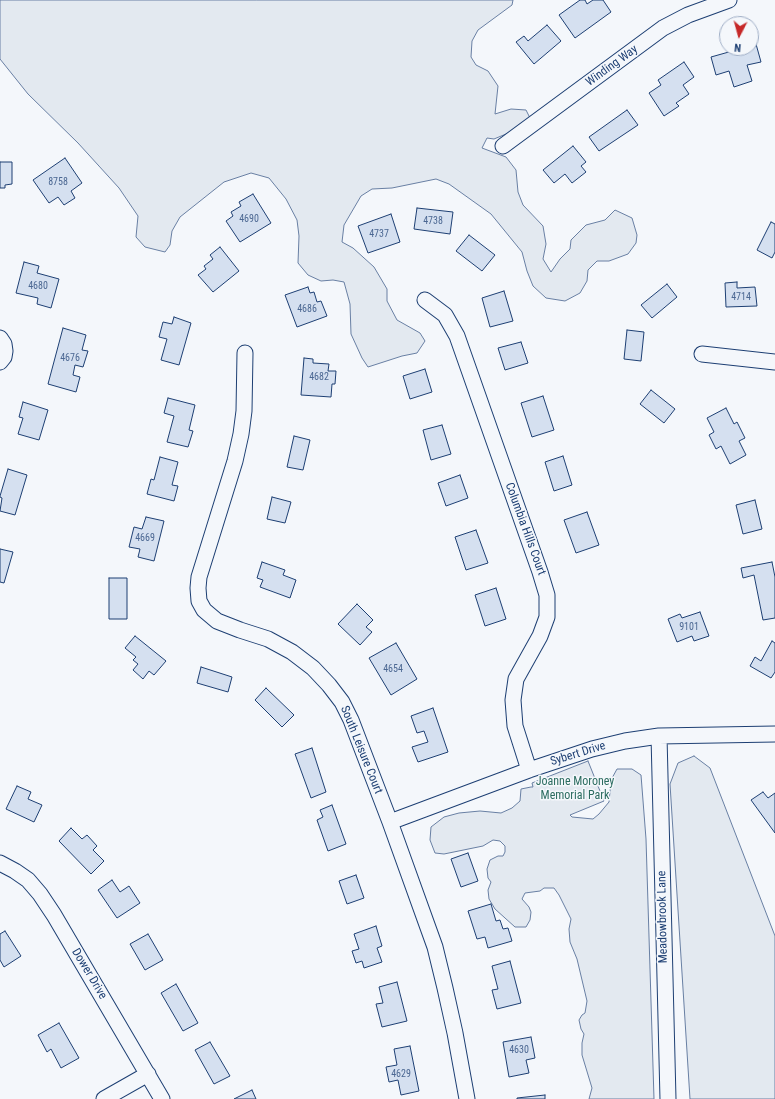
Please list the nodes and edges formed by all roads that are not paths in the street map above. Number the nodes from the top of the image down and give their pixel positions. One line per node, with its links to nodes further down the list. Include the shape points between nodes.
1 (729, 0): 2 (street, Winding Way, via 688,14 663,28)
2 (503, 146)
3 (425, 300): 11 (street, Columbia Hills Court, via 445,314 457,336 547,594 547,617 540,636 516,679 513,700 515,726)
4 (0, 338): 7 (street, via 5,351)
5 (245, 353): 12 (street, South Leisure Court, via 241,434 199,577 199,601 204,610 217,621 268,639 292,652 313,668 329,685 352,720)
6 (702, 354): 8 (street)
7 (0, 362)
8 (775, 362)
9 (775, 734): 10 (street, Sybert Drive)
10 (659, 736): 11 (street, Sybert Drive, via 592,749); 18 (street, Meadowbrook Lane)
11 (529, 770): 12 (street, Sybert Drive)
12 (390, 822): 17 (street, South Leisure Court, via 435,947 454,1026)
13 (0, 863): 14 (street, Dower Drive, via 28,880 40,894)
14 (148, 1074): 15 (street); 16 (street, Dower Drive)
15 (104, 1099)
16 (162, 1099)
17 (467, 1099)
18 (668, 1099)

